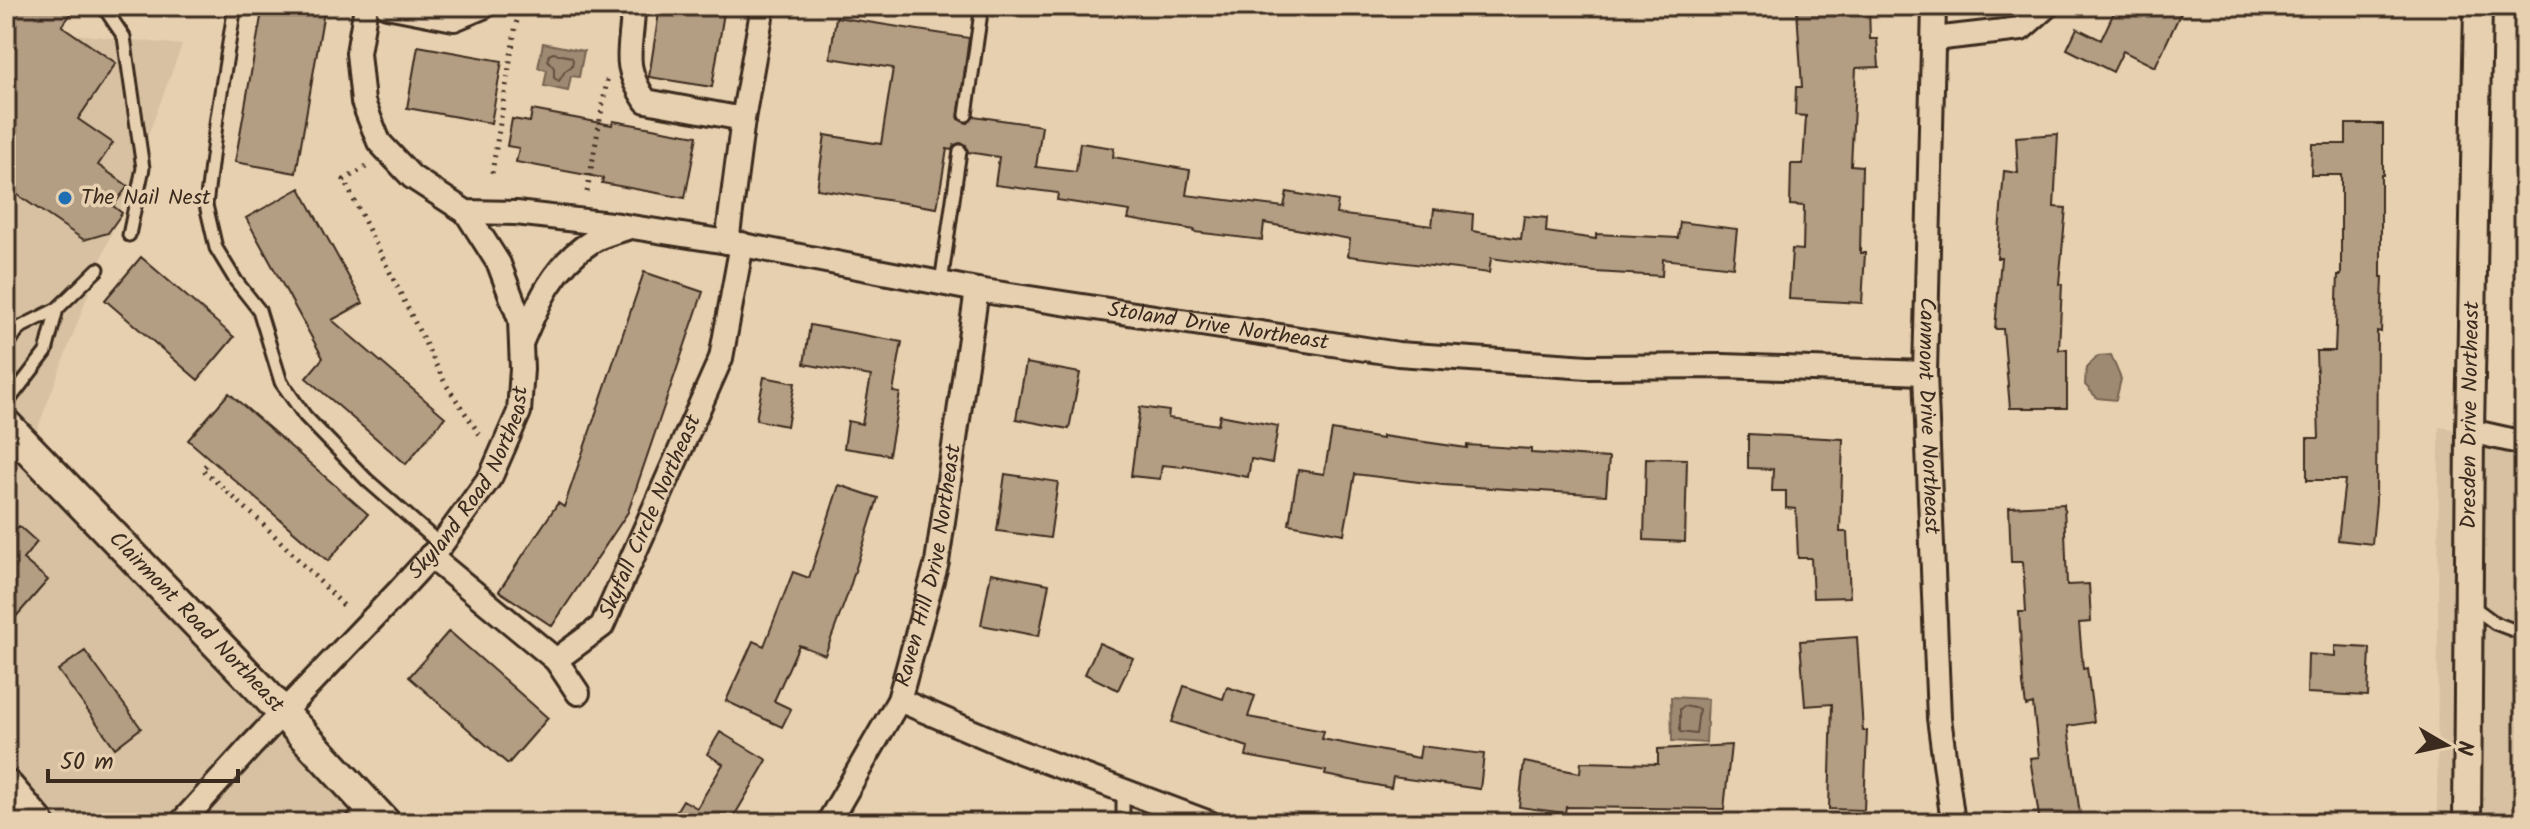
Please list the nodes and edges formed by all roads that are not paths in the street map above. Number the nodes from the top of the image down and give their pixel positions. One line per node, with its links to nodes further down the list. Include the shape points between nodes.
1 (103, 6): 18 (lane, via 124,37 143,168)
2 (235, 6): 33 (lane, via 206,205 216,248 259,310 281,382 305,416)
3 (366, 6): 16 (street, Skyland Road Northeast, via 358,53 363,102 379,142 412,177)
4 (387, 6): 5 (street, via 454,19)
5 (485, 6)
6 (633, 6): 14 (street, via 629,68 646,101)
7 (763, 6): 14 (street, Skyfall Circle Northeast)
8 (982, 6): 13 (lane)
9 (1934, 6): 12 (street, Canmont Drive Northeast)
10 (2047, 6): 12 (street, via 2021,29)
11 (2478, 6): 30 (street, Dresden Drive Northeast)
12 (1934, 39): 28 (street, Canmont Drive Northeast)
13 (966, 115)
14 (743, 119): 19 (street, Skyfall Circle Northeast)
15 (960, 151): 21 (lane)
16 (466, 212): 17 (street, Stoland Drive Northeast); 26 (street, Skyland Road Northeast, via 499,264 520,320)
17 (632, 227): 19 (street, Stoland Drive Northeast); 26 (street, via 592,241 558,270)
18 (129, 235)
19 (734, 243): 21 (street, Stoland Drive Northeast); 36 (street, Skyfall Circle Northeast, via 721,358 602,626)
20 (98, 269): 23 (lane)
21 (941, 283): 22 (street, Stoland Drive Northeast)
22 (977, 290): 28 (street, Stoland Drive Northeast, via 1398,354 1588,367); 38 (street, Raven Hill Drive Northeast, via 937,562)
23 (57, 309): 24 (lane); 29 (lane, via 46,352)
24 (19, 328): 25 (lane); 27 (lane)
25 (6, 330)
26 (521, 344): 33 (street, Skyland Road Northeast, via 519,412 491,476)
27 (6, 347)
28 (1925, 373): 48 (street, Canmont Drive Northeast, via 1939,718)
29 (6, 404)
30 (2470, 431): 32 (street); 34 (street, Dresden Drive Northeast)
31 (13, 438): 39 (main road, Clairmont Road Northeast)
32 (2524, 443)
33 (436, 550): 36 (street); 39 (street, Skyland Road Northeast)
34 (2468, 603): 35 (lane, via 2495,623); 49 (street, Dresden Drive Northeast)
35 (2524, 634)
36 (556, 660): 37 (street)
37 (578, 693)
38 (899, 700): 41 (street); 45 (street, Raven Hill Drive Northeast)
39 (282, 713): 42 (main road, Clairmont Road Northeast); 44 (street, Skyland Road Northeast)
40 (6, 788): 43 (main road)
41 (1123, 790): 46 (lane); 47 (street)
42 (368, 818)
43 (36, 823)
44 (181, 823)
45 (828, 823)
46 (1123, 823)
47 (1208, 823)
48 (1953, 823)
49 (2467, 823)

